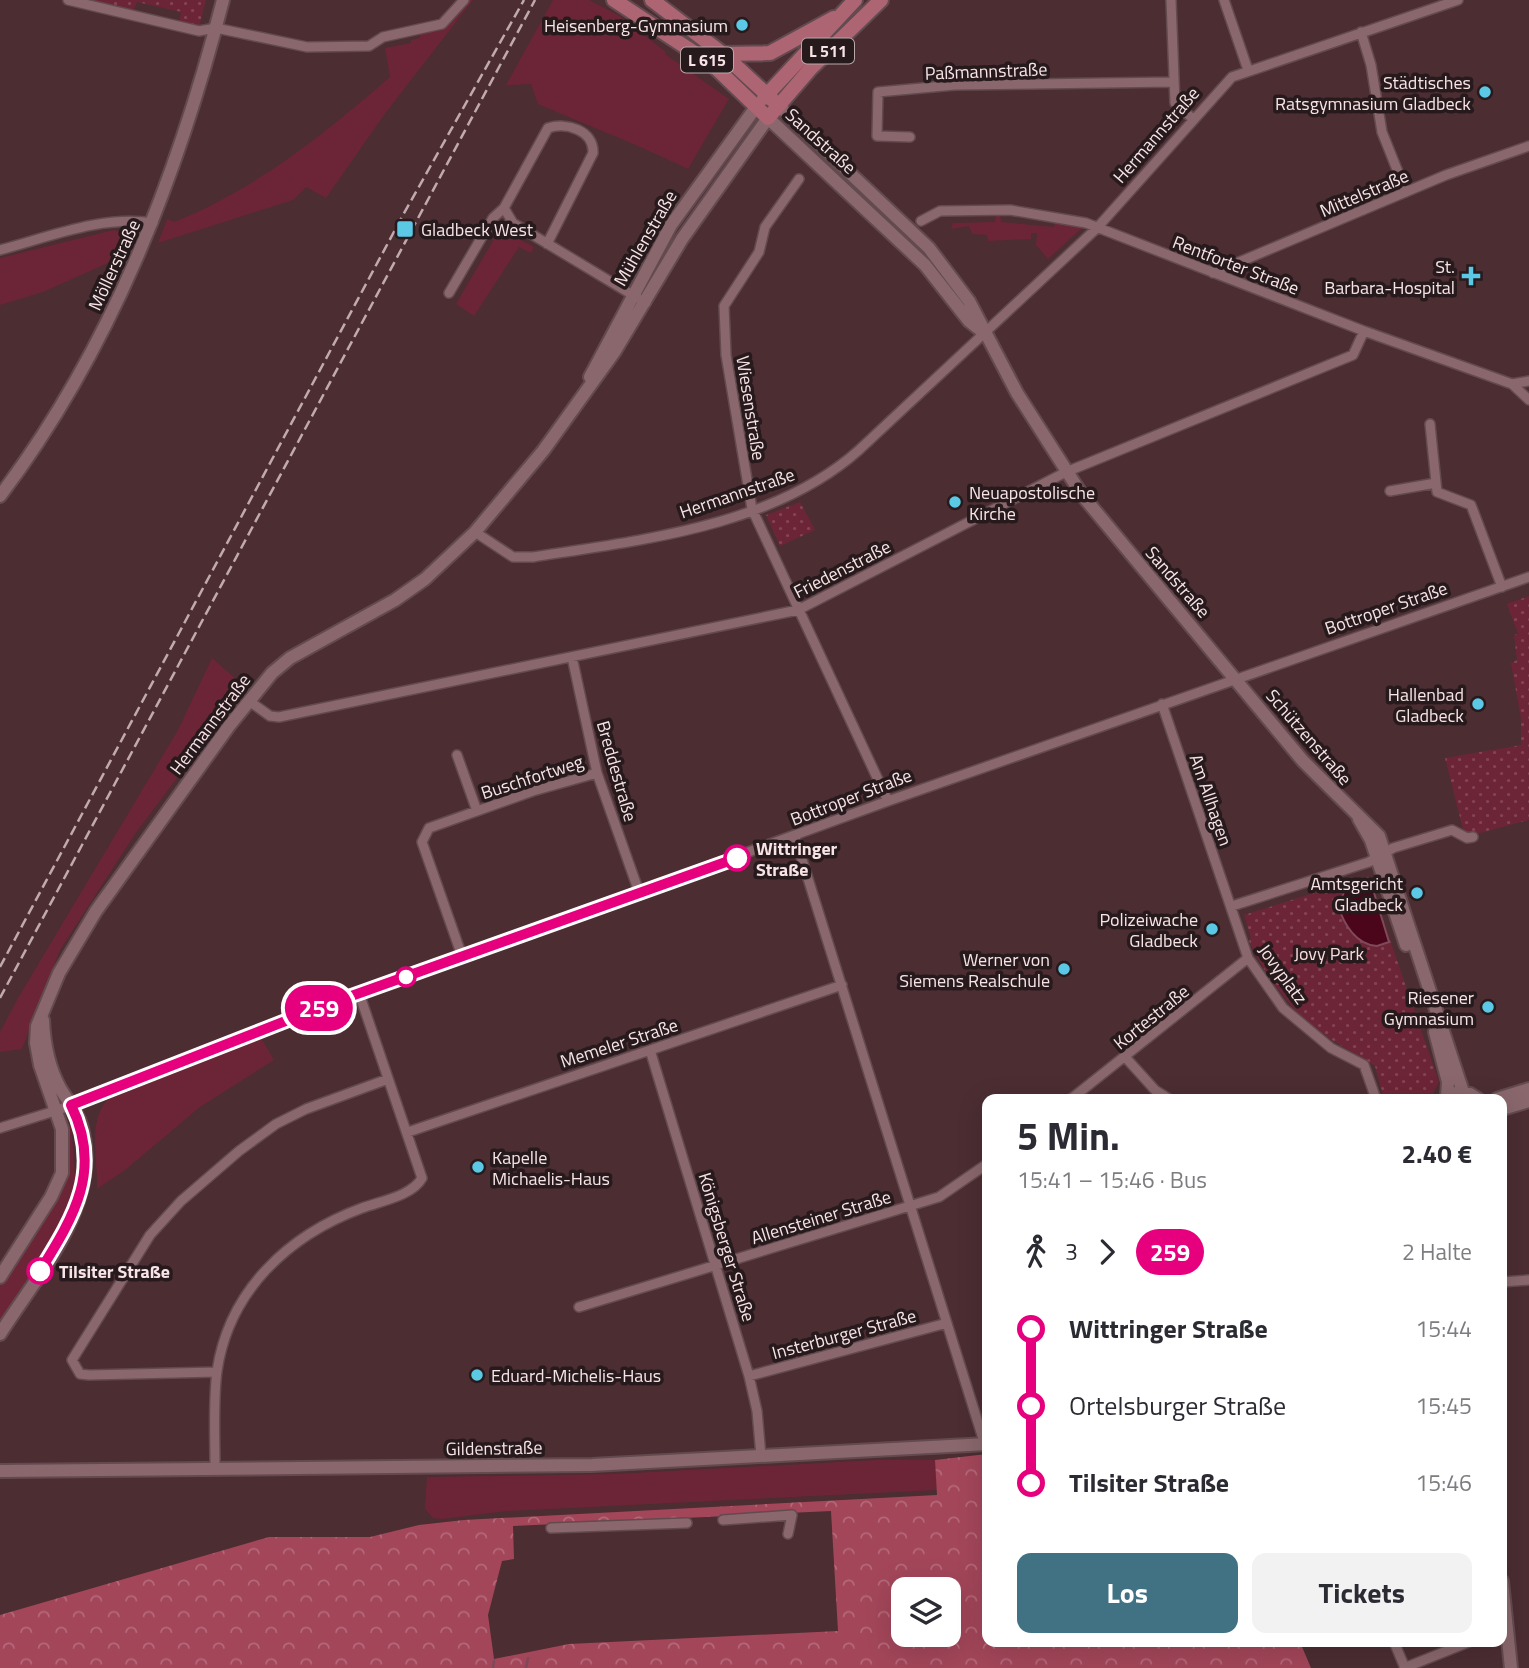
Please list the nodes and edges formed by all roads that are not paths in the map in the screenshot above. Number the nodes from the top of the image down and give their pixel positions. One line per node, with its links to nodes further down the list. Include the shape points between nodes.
1 (68, 0): 12 (street, via 199,31)
2 (223, 0): 12 (main road, Möllerstraße)
3 (464, 0): 12 (street, via 442,24 383,37 369,46 290,45)
4 (652, 0): 14 (main road, Sandstraße / L 615)
5 (855, 0): 11 (main road, L 511)
6 (881, 0): 18 (main road, L 511)
7 (1171, 0): 16 (street)
8 (1224, 0): 15 (street)
9 (1458, 0): 13 (street, Hermannstraße)
10 (618, 3): 19 (main road, Sandstraße / L 615, via 713,65)
11 (841, 15): 14 (main road, L 511, via 770,53); 17 (main road, L 511)
12 (216, 28): 28 (main road, Möllerstraße)
13 (1361, 32): 15 (street, Hermannstraße); 25 (street, via 1382,132)
14 (723, 54): 17 (main road, Sandstraße / L 615)
15 (1248, 70): 21 (street, Hermannstraße, via 1227,81)
16 (1174, 82): 21 (street, via 1175,103); 22 (street, Paßmannstraße, via 955,85 878,92 877,136)
17 (768, 93): 18 (main road, Sandstraße / L 615); 19 (main road, L 511)
18 (779, 105): 20 (main road, L 511); 37 (main road, Sandstraße / L 615, via 929,248 969,301)
19 (756, 107): 20 (main road, Sandstraße / L 615); 34 (main road, Mühlenstraße / L 511, via 700,180)
20 (768, 118): 35 (main road, Mühlenstraße / L 511, via 689,228); 37 (main road, Sandstraße / L 615, via 925,265)
21 (1193, 119): 29 (street, Hermannstraße)
22 (910, 137)
23 (1529, 146): 25 (street, Mittelstraße)
24 (799, 180): 47 (street, Wiesenstraße, via 765,227 759,252 724,306 726,355)
25 (1406, 192): 32 (street, Mittelstraße)
26 (504, 208): 30 (street, via 513,223); 30 (street, via 548,128 561,124 587,135 593,153); 33 (street, via 493,218)
27 (921, 221): 29 (street, Rentforter Straße, via 940,211 1010,210 1057,216)
28 (153, 223): 31 (street, via 108,222); 46 (main road, Möllerstraße, via 68,399)
29 (1097, 228): 32 (street, Rentforter Straße); 37 (street, Hermannstraße)
30 (547, 244): 34 (street)
31 (0, 250)
32 (1213, 274): 36 (street, Rentforter Straße)
33 (449, 293)
34 (632, 295): 35 (street); 40 (main road, Mühlenstraße / L 511)
35 (646, 303): 40 (main road, Mühlenstraße / L 511)
36 (1364, 331): 39 (street, Rentforter Straße); 43 (street, Friedenstraße, via 1353,355)
37 (983, 332): 43 (main road, Sandstraße / L 615); 47 (street, Hermannstraße, via 835,471 810,487)
38 (1529, 381): 39 (street)
39 (1512, 384): 41 (street, Rentforter Straße)
40 (581, 398): 48 (main road, Mühlenstraße / L 511)
41 (1529, 400)
42 (1430, 424): 44 (street)
43 (1066, 472): 51 (street, Friedenstraße); 53 (main road, Sandstraße / L 615, via 1138,566)
44 (1436, 484): 45 (street); 50 (street, via 1437,492 1471,505)
45 (1390, 491)
46 (0, 496)
47 (752, 509): 48 (street, Hermannstraße, via 695,528 533,557 513,557); 51 (street, Wiesenstraße)
48 (475, 532): 54 (main road, Hermannstraße / L 511, via 395,600 280,665)
49 (1529, 577): 50 (street, Bottroper Straße)
50 (1502, 587): 53 (street, Bottroper Straße)
51 (798, 610): 52 (street, Friedenstraße); 58 (street, Wiesenstraße)
52 (572, 657): 54 (street, Friedenstraße, via 279,717); 57 (street, Breddestraße)
53 (1235, 678): 55 (street, Bottroper Straße); 62 (main road, Schützenstraße / L 615, via 1303,761 1371,826)
54 (249, 701): 69 (main road, Hermannstraße / L 511, via 96,911 59,973)
55 (1162, 704): 58 (street, Bottroper Straße); 64 (street, Am Allhagen)
56 (457, 755): 59 (street, Buschfortweg)
57 (597, 773): 59 (street, Buschfortweg); 63 (street, Breddestraße)
58 (888, 801): 60 (street, Bottroper Straße)
59 (477, 811): 65 (street, Buschfortweg, via 429,828 422,842)
60 (796, 837): 63 (street, Bottroper Straße); 67 (street)
61 (1473, 837): 62 (street, via 1452,830)
62 (1381, 855): 64 (street); 74 (main road, Schützenstraße / L 615); 78 (main road, Schützenstraße / L 615, via 1436,1036)
63 (639, 892): 65 (street, Bottroper Straße)
64 (1232, 906): 66 (street, Jovyplatz)
65 (462, 956): 68 (street, Bottroper Straße)
66 (1248, 958): 71 (street, Kortestraße); 77 (street, Jovyplatz, via 1283,1008 1331,1048 1364,1065)
67 (842, 985): 70 (street, Memeler Straße); 89 (street)
68 (359, 993): 72 (street); 83 (street, Bottroper Straße)
69 (43, 1013): 83 (main road, Hermannstraße / L 511, via 48,1056); 85 (main road, Hermannstraße / L 511, via 36,1043 48,1091)
70 (650, 1050): 87 (street, Memeler Straße); 90 (street, Königsberger Straße)
71 (1126, 1058): 75 (street, Kortestraße); 76 (street)
72 (388, 1079): 87 (street); 97 (street, via 276,1124 181,1201 150,1235 72,1360 80,1374 89,1375)
73 (1529, 1089): 81 (main road)
74 (1463, 1092): 79 (main road); 80 (main road)
75 (1078, 1094)
76 (1162, 1094)
77 (1374, 1094)
78 (1447, 1094)
79 (1458, 1094)
80 (1467, 1094)
81 (1507, 1096)
82 (1529, 1101): 84 (main road)
83 (71, 1105): 85 (street, Bottroper Straße); 96 (main road, L 511, via 82,1133 83,1189 69,1224)
84 (1507, 1108)
85 (58, 1110): 86 (street, Bottroper Straße); 91 (main road, L 511, via 62,1173)
86 (0, 1128)
87 (408, 1132): 97 (street, via 422,1170 418,1185 323,1224 274,1261 236,1313)
88 (982, 1168): 89 (street, via 953,1189)
89 (911, 1206): 90 (street, Allensteiner Straße); 95 (street)
90 (716, 1266): 94 (street, Allensteiner Straße); 98 (street, Königsberger Straße)
91 (0, 1277)
92 (1529, 1280): 93 (street)
93 (1507, 1282)
94 (579, 1307)
95 (947, 1322): 98 (street, Insterburger Straße); 99 (street)
96 (0, 1335)
97 (217, 1372): 102 (street)
98 (749, 1376): 101 (street, Königsberger Straße)
99 (982, 1432)
100 (982, 1445): 101 (main road, Gildenstraße)
101 (761, 1456): 102 (main road, Gildenstraße, via 592,1465)
102 (215, 1467): 103 (main road, Gildenstraße)
103 (0, 1471)
104 (723, 1520): 107 (street, via 792,1515)
105 (687, 1523): 106 (street)
106 (551, 1528)
107 (788, 1534)
108 (1396, 1647): 111 (street)
109 (1457, 1647): 111 (street)
110 (1507, 1647): 112 (main road)
111 (1405, 1668)
112 (1511, 1668)

